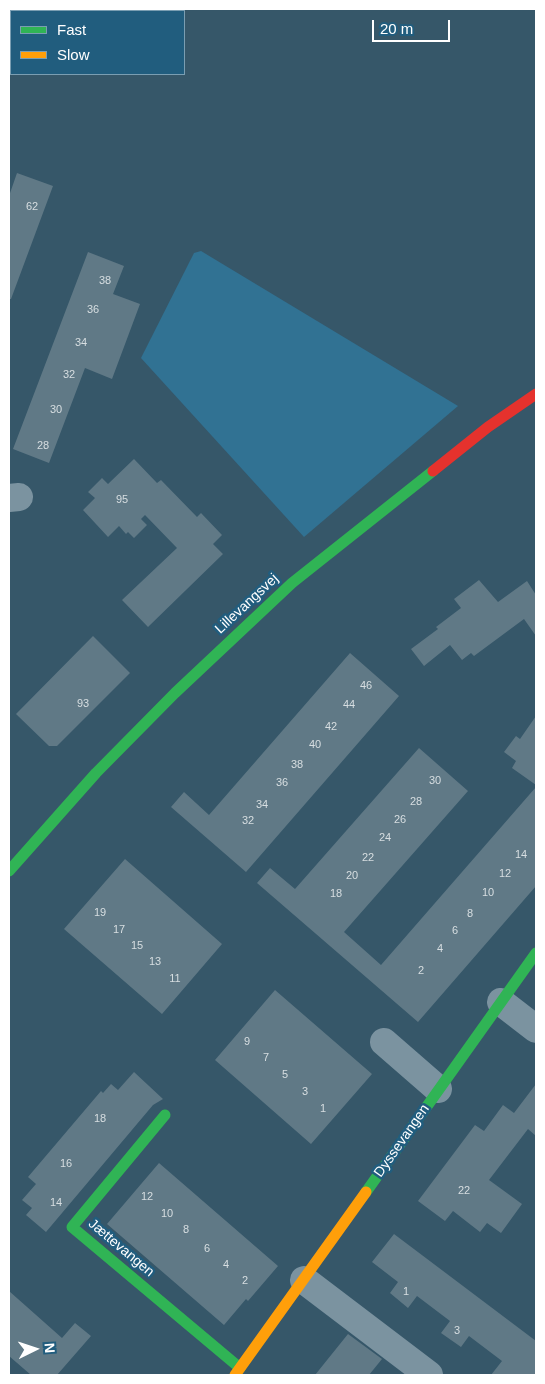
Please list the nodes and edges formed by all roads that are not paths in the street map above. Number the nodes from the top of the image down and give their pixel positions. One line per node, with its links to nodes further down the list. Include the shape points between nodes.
1 (536, 394): 2 (street, Lillevangsvej, via 488,427 292,583 116,753)
2 (9, 871)
3 (536, 953): 4 (street, Dyssevangen)
4 (501, 1002): 5 (street); 7 (street, Dyssevangen)
5 (536, 1029)
6 (384, 1042): 7 (street)
7 (438, 1089): 9 (street, Dyssevangen)
8 (165, 1115): 10 (street, Jættevangen, via 72,1227)
9 (304, 1280): 10 (street, Dyssevangen); 11 (street)
10 (237, 1371)
11 (429, 1375)

